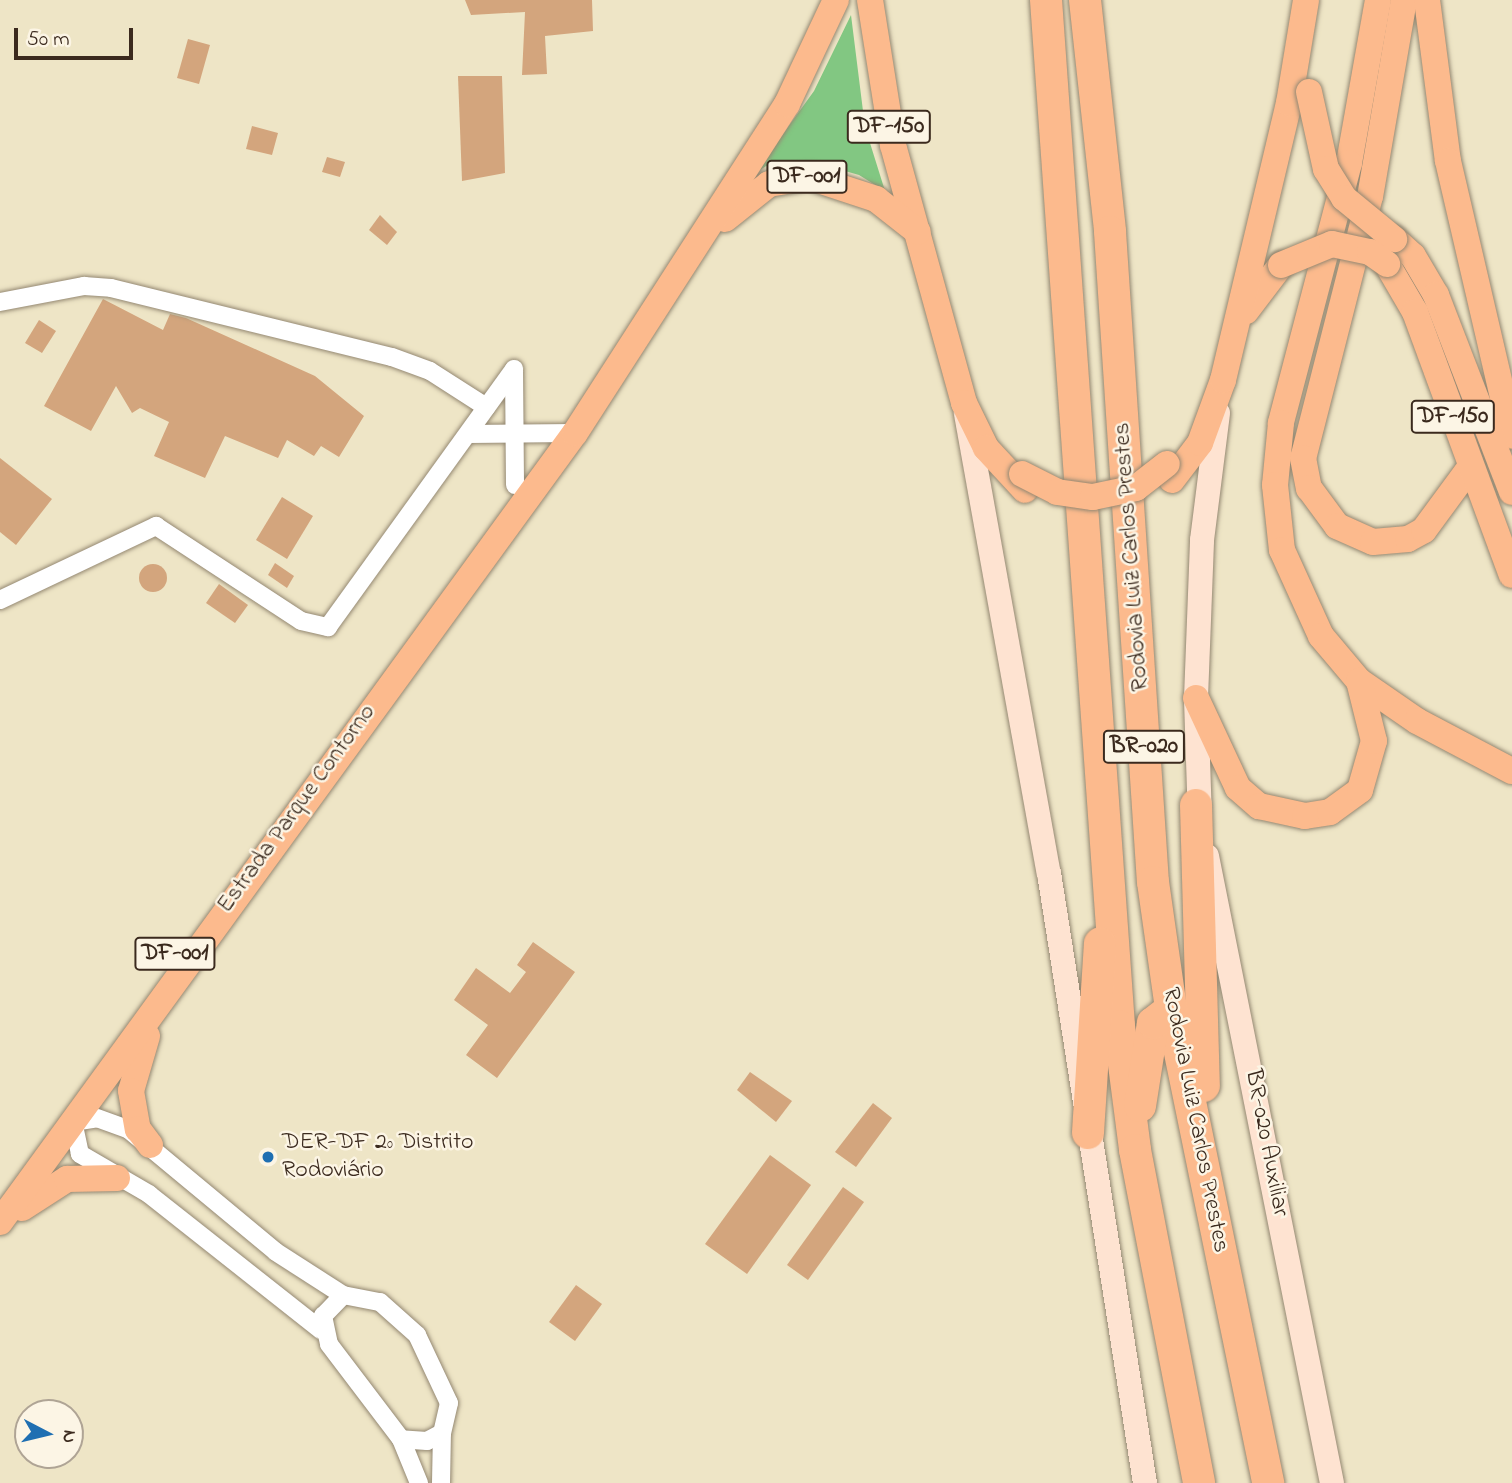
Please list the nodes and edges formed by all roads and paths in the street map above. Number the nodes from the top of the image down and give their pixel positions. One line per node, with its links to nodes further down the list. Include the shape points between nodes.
1 (836, 0): 11 (main road, Estrada Parque Contorno / DF-001, via 804,76)
2 (870, 0): 10 (main road, DF-150, via 883,98)
3 (1046, 0): 34 (highway, Rodovia Luiz Carlos Prestes / BR-020)
4 (1085, 0): 36 (highway, Rodovia Luiz Carlos Prestes / BR-020, via 1110,232 1153,881)
5 (1306, 0): 9 (main road, DF-150)
6 (1378, 0): 30 (main road, via 1349,163 1281,424 1275,485 1292,582 1321,636)
7 (1404, 0): 23 (main road, via 1370,196 1303,458 1309,488 1337,526 1373,542 1408,539 1424,530)
8 (1427, 0): 22 (main road, via 1448,160)
9 (1303, 34): 12 (main road, DF-150); 27 (main road, DF-150, bridge, via 1325,169 1344,198 1413,256 1436,295)
10 (918, 232): 11 (main road, Estrada Parque Contorno / DF-001, via 876,199 809,177 769,184); 14 (main road, DF-150)
11 (703, 240): 19 (main road, Estrada Parque Contorno / DF-001)
12 (1253, 251): 15 (main road, DF-150); 24 (main road, via 1228,301 1189,427)
13 (0, 302): 18 (street, via 84,286 111,288 392,357 430,371)
14 (943, 321): 17 (main road, DF-150); 25 (main road, via 995,438)
15 (1234, 334): 16 (main road, DF-150); 23 (main road, DF-150, bridge, via 1281,265 1332,244 1370,252 1387,264 1415,312)
16 (1223, 380): 24 (main road, DF-150, via 1200,443); 31 (main road, BR-020 Auxiliar, via 1202,540)
17 (964, 403): 25 (main road, DF-150, via 986,448); 39 (main road)
18 (486, 407): 20 (street, via 514,369); 21 (street)
19 (567, 432): 20 (street); 26 (main road, Estrada Parque Contorno / DF-001); 35 (main road, Estrada Parque Contorno / DF-001)
20 (518, 433): 21 (street); 26 (street)
21 (468, 434): 29 (street, via 328,626 301,621 156,526)
22 (1512, 436)
23 (1471, 466): 28 (main road, DF-150)
24 (1170, 472): 25 (main road, DF-150, via 1111,508 1067,506)
25 (1024, 482)
26 (515, 485): 37 (main road, Estrada Parque Contorno / DF-001)
27 (1512, 492)
28 (1512, 575)
29 (0, 600)
30 (1359, 681): 31 (main road, via 1374,741 1360,790 1339,807 1305,817 1259,806 1238,788); 32 (main road, via 1417,721)
31 (1196, 698): 33 (main road, BR-020 Auxiliar)
32 (1512, 771)
33 (1196, 805): 45 (highway); 61 (main road, BR-020 Auxiliar)
34 (1111, 887): 39 (highway, via 1092,1007); 42 (highway, Rodovia Luiz Carlos Prestes / BR-020)
35 (170, 986): 38 (main road, Estrada Parque Contorno / DF-001); 41 (main road, via 132,1073 133,1112)
36 (1171, 1009): 42 (highway, via 1153,1023); 45 (highway, Rodovia Luiz Carlos Prestes / BR-020)
37 (85, 1084): 38 (main road); 40 (main road, Estrada Parque Contorno / DF-001)
38 (73, 1122): 40 (main road); 41 (street, via 114,1122); 44 (street, via 80,1154); 49 (main road, Estrada Parque Contorno / DF-001)
39 (1088, 1133): 58 (main road)
40 (40, 1145): 47 (main road, Estrada Parque Contorno / DF-001)
41 (150, 1145): 43 (street)
42 (1135, 1150): 59 (highway, Rodovia Luiz Carlos Prestes / BR-020)
43 (170, 1168): 46 (street); 48 (street)
44 (117, 1178): 46 (street); 50 (main road, via 51,1184)
45 (1206, 1178): 60 (highway, Rodovia Luiz Carlos Prestes / BR-020)
46 (149, 1194): 51 (street)
47 (0, 1199)
48 (226, 1212): 51 (street); 52 (street)
49 (0, 1222)
50 (0, 1237)
51 (204, 1237): 53 (street)
52 (343, 1295): 53 (street, via 327,1307); 54 (street, via 380,1302 417,1335 449,1403)
53 (321, 1330): 55 (street)
54 (442, 1433): 55 (street, via 427,1441); 57 (street)
55 (401, 1439): 56 (street)
56 (419, 1483)
57 (441, 1483)
58 (1145, 1483)
59 (1199, 1483)
60 (1268, 1483)
61 (1332, 1483)

